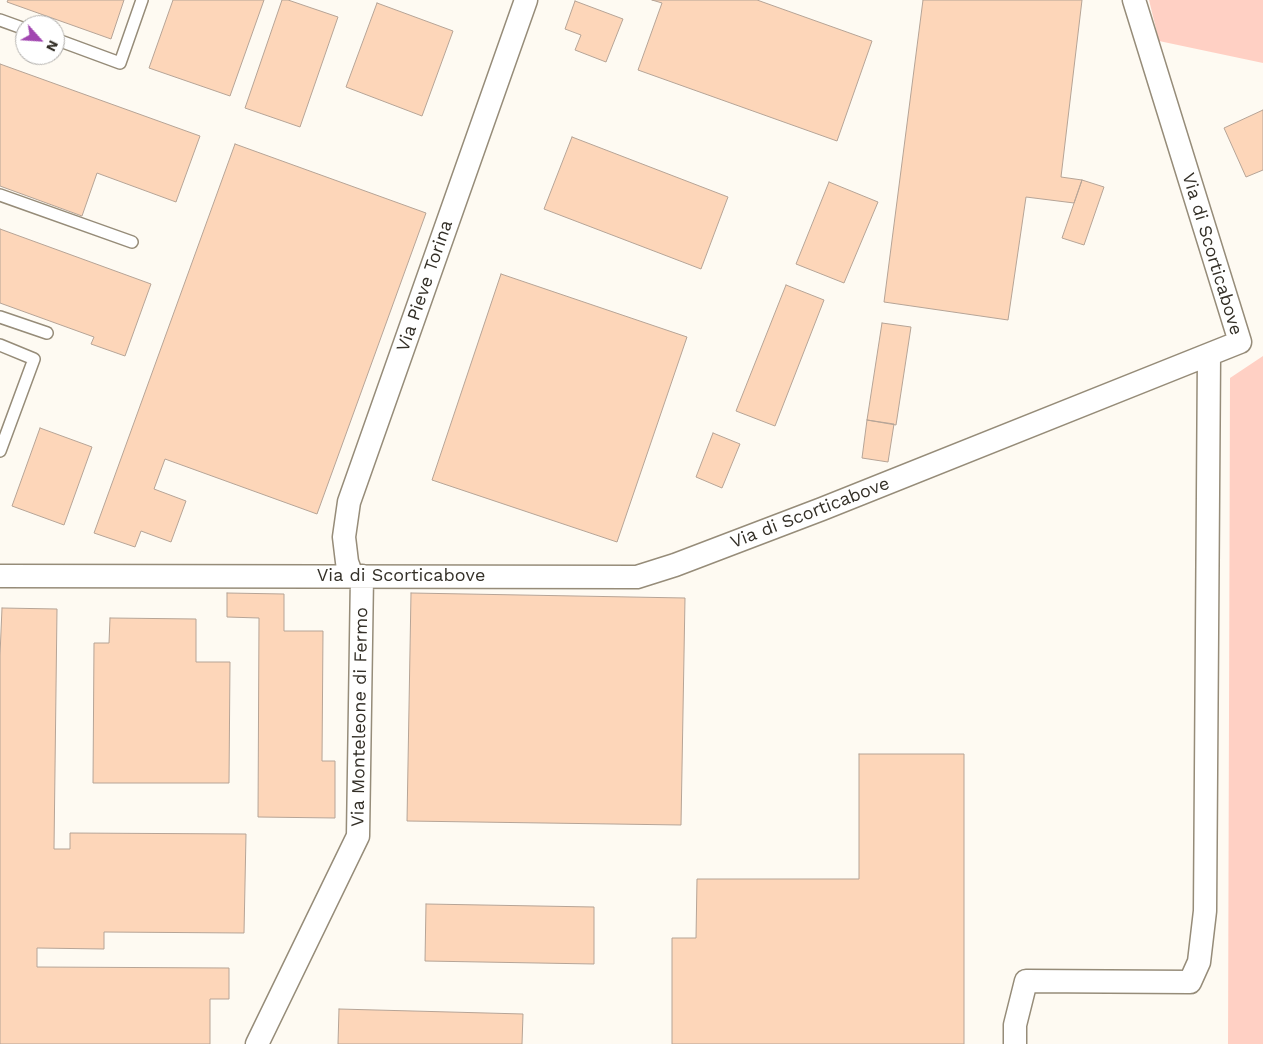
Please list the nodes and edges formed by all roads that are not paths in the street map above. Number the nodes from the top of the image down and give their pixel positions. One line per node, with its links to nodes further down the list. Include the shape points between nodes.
1 (142, 0): 6 (lane, via 120,63)
2 (526, 0): 15 (street, Via Pieve Torina, via 349,502 344,537 347,562)
3 (1134, 0): 12 (street, Via di Scorticabove, via 1240,342)
4 (0, 20): 5 (lane)
5 (15, 25)
6 (65, 44)
7 (0, 195): 8 (lane)
8 (132, 242)
9 (0, 317): 10 (lane)
10 (47, 333)
11 (0, 345): 13 (lane, via 34,359)
12 (1209, 355): 15 (street, Via di Scorticabove, via 822,509 637,577); 17 (street, via 1205,911 1198,962 1190,982 1026,981 1015,1025)
13 (0, 451)
14 (0, 576): 15 (street, Via di Scorticabove)
15 (357, 576): 16 (street, Via Monteleone di Fermo, via 358,836)
16 (257, 1044)
17 (1015, 1044)

